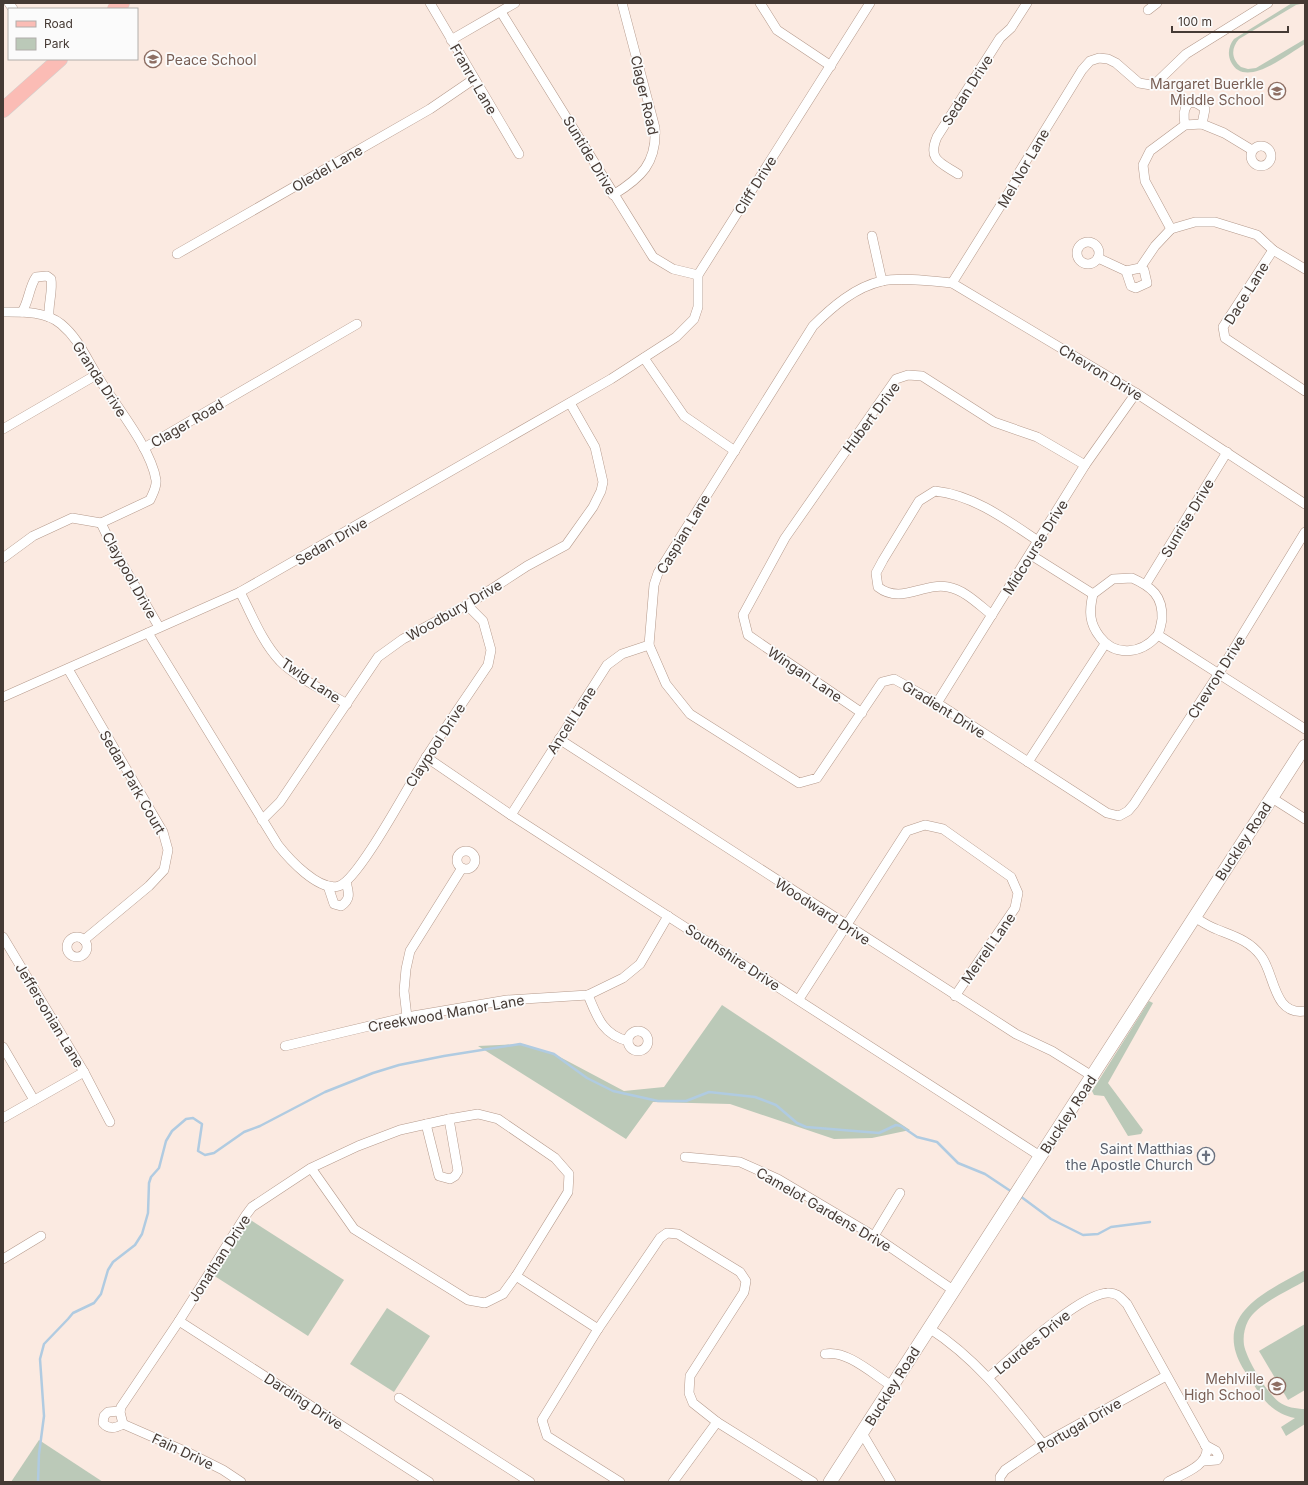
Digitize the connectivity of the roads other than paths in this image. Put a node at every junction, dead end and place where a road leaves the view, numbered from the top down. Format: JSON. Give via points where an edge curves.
{"nodes":[{"id":1,"x":430,"y":3,"type":"edge"},
{"id":2,"x":515,"y":3,"type":"edge"},
{"id":3,"x":622,"y":3,"type":"edge"},
{"id":4,"x":760,"y":3,"type":"edge"},
{"id":5,"x":870,"y":3,"type":"edge"},
{"id":6,"x":1028,"y":3,"type":"edge"},
{"id":7,"x":1157,"y":3,"type":"edge"},
{"id":8,"x":1268,"y":3,"type":"edge"},
{"id":9,"x":1148,"y":10,"type":"dead end"},
{"id":10,"x":501,"y":12,"type":"junction"},
{"id":11,"x":452,"y":40,"type":"junction"},
{"id":12,"x":58,"y":60,"type":"edge"},
{"id":13,"x":831,"y":66,"type":"junction"},
{"id":14,"x":474,"y":79,"type":"junction"},
{"id":15,"x":3,"y":110,"type":"edge"},
{"id":16,"x":1202,"y":124,"type":"junction"},
{"id":17,"x":1185,"y":125,"type":"junction"},
{"id":18,"x":1252,"y":150,"type":"dead end"},
{"id":19,"x":518,"y":154,"type":"dead end"},
{"id":20,"x":958,"y":174,"type":"dead end"},
{"id":21,"x":614,"y":195,"type":"junction"},
{"id":22,"x":1171,"y":229,"type":"junction"},
{"id":23,"x":872,"y":236,"type":"dead end"},
{"id":24,"x":1273,"y":250,"type":"junction"},
{"id":25,"x":177,"y":254,"type":"dead end"},
{"id":26,"x":1098,"y":258,"type":"dead end"},
{"id":27,"x":1140,"y":268,"type":"junction"},
{"id":28,"x":1305,"y":269,"type":"edge"},
{"id":29,"x":1126,"y":271,"type":"junction"},
{"id":30,"x":698,"y":274,"type":"junction"},
{"id":31,"x":882,"y":282,"type":"junction"},
{"id":32,"x":952,"y":283,"type":"junction"},
{"id":33,"x":3,"y":312,"type":"edge"},
{"id":34,"x":22,"y":312,"type":"junction"},
{"id":35,"x":49,"y":317,"type":"junction"},
{"id":36,"x":357,"y":324,"type":"dead end"},
{"id":37,"x":644,"y":358,"type":"junction"},
{"id":38,"x":96,"y":375,"type":"junction"},
{"id":39,"x":1305,"y":391,"type":"edge"},
{"id":40,"x":1136,"y":393,"type":"junction"},
{"id":41,"x":570,"y":403,"type":"junction"},
{"id":42,"x":3,"y":429,"type":"edge"},
{"id":43,"x":144,"y":448,"type":"junction"},
{"id":44,"x":735,"y":451,"type":"junction"},
{"id":45,"x":1227,"y":452,"type":"junction"},
{"id":46,"x":1085,"y":465,"type":"junction"},
{"id":47,"x":1305,"y":504,"type":"edge"},
{"id":48,"x":101,"y":523,"type":"junction"},
{"id":49,"x":1305,"y":532,"type":"edge"},
{"id":50,"x":1038,"y":541,"type":"junction"},
{"id":51,"x":1031,"y":555,"type":"junction"},
{"id":52,"x":3,"y":558,"type":"edge"},
{"id":53,"x":1146,"y":584,"type":"junction"},
{"id":54,"x":240,"y":592,"type":"junction"},
{"id":55,"x":1093,"y":594,"type":"junction"},
{"id":56,"x":467,"y":605,"type":"junction"},
{"id":57,"x":992,"y":614,"type":"junction"},
{"id":58,"x":159,"y":627,"type":"junction"},
{"id":59,"x":148,"y":633,"type":"junction"},
{"id":60,"x":748,"y":635,"type":"joint"},
{"id":61,"x":1158,"y":635,"type":"junction"},
{"id":62,"x":1105,"y":644,"type":"junction"},
{"id":63,"x":648,"y":645,"type":"junction"},
{"id":64,"x":68,"y":669,"type":"junction"},
{"id":65,"x":1219,"y":673,"type":"junction"},
{"id":66,"x":3,"y":696,"type":"edge"},
{"id":67,"x":937,"y":703,"type":"junction"},
{"id":68,"x":347,"y":704,"type":"junction"},
{"id":69,"x":862,"y":713,"type":"junction"},
{"id":70,"x":1305,"y":729,"type":"edge"},
{"id":71,"x":559,"y":739,"type":"junction"},
{"id":72,"x":1305,"y":746,"type":"edge"},
{"id":73,"x":426,"y":757,"type":"junction"},
{"id":74,"x":1028,"y":762,"type":"junction"},
{"id":75,"x":1272,"y":798,"type":"junction"},
{"id":76,"x":511,"y":815,"type":"junction"},
{"id":77,"x":1119,"y":816,"type":"joint"},
{"id":78,"x":262,"y":820,"type":"junction"},
{"id":79,"x":1305,"y":820,"type":"edge"},
{"id":80,"x":462,"y":868,"type":"dead end"},
{"id":81,"x":346,"y":882,"type":"junction"},
{"id":82,"x":328,"y":886,"type":"junction"},
{"id":83,"x":668,"y":916,"type":"junction"},
{"id":84,"x":1194,"y":917,"type":"junction"},
{"id":85,"x":846,"y":926,"type":"junction"},
{"id":86,"x":3,"y":937,"type":"edge"},
{"id":87,"x":84,"y":940,"type":"dead end"},
{"id":88,"x":588,"y":995,"type":"junction"},
{"id":89,"x":955,"y":996,"type":"junction"},
{"id":90,"x":798,"y":999,"type":"junction"},
{"id":91,"x":1305,"y":1011,"type":"edge"},
{"id":92,"x":407,"y":1017,"type":"junction"},
{"id":93,"x":628,"y":1041,"type":"dead end"},
{"id":94,"x":285,"y":1046,"type":"dead end"},
{"id":95,"x":3,"y":1047,"type":"edge"},
{"id":96,"x":84,"y":1072,"type":"junction"},
{"id":97,"x":1092,"y":1076,"type":"junction"},
{"id":98,"x":34,"y":1100,"type":"junction"},
{"id":99,"x":3,"y":1118,"type":"edge"},
{"id":100,"x":448,"y":1118,"type":"junction"},
{"id":101,"x":110,"y":1122,"type":"dead end"},
{"id":102,"x":426,"y":1124,"type":"junction"},
{"id":103,"x":1040,"y":1156,"type":"junction"},
{"id":104,"x":685,"y":1157,"type":"dead end"},
{"id":105,"x":311,"y":1168,"type":"junction"},
{"id":106,"x":900,"y":1193,"type":"dead end"},
{"id":107,"x":41,"y":1236,"type":"dead end"},
{"id":108,"x":874,"y":1236,"type":"junction"},
{"id":109,"x":3,"y":1259,"type":"edge"},
{"id":110,"x":516,"y":1276,"type":"junction"},
{"id":111,"x":953,"y":1290,"type":"junction"},
{"id":112,"x":178,"y":1321,"type":"junction"},
{"id":113,"x":929,"y":1328,"type":"junction"},
{"id":114,"x":598,"y":1329,"type":"junction"},
{"id":115,"x":825,"y":1354,"type":"dead end"},
{"id":116,"x":1166,"y":1376,"type":"junction"},
{"id":117,"x":989,"y":1377,"type":"junction"},
{"id":118,"x":892,"y":1386,"type":"junction"},
{"id":119,"x":399,"y":1398,"type":"dead end"},
{"id":120,"x":120,"y":1411,"type":"junction"},
{"id":121,"x":718,"y":1422,"type":"junction"},
{"id":122,"x":123,"y":1424,"type":"junction"},
{"id":123,"x":862,"y":1433,"type":"junction"},
{"id":124,"x":1043,"y":1444,"type":"junction"},
{"id":125,"x":241,"y":1482,"type":"edge"},
{"id":126,"x":429,"y":1482,"type":"edge"},
{"id":127,"x":530,"y":1482,"type":"edge"},
{"id":128,"x":620,"y":1482,"type":"edge"},
{"id":129,"x":673,"y":1482,"type":"edge"},
{"id":130,"x":813,"y":1482,"type":"edge"},
{"id":131,"x":830,"y":1482,"type":"edge"},
{"id":132,"x":891,"y":1482,"type":"edge"},
{"id":133,"x":1000,"y":1482,"type":"edge"},
{"id":134,"x":1168,"y":1482,"type":"edge"}],
"edges":[{"from":1,"to":11,"type":"street","name":"Franru Lane"},
{"from":2,"to":10,"type":"street"},
{"from":3,"to":21,"type":"street","name":"Clager Road","via":[[655,128],[656,143],[646,169],[633,183]]},
{"from":4,"to":13,"type":"street","via":[[777,30]]},
{"from":5,"to":13,"type":"street","name":"Cliff Drive"},
{"from":6,"to":20,"type":"street","name":"Sedan Drive","via":[[1000,38],[933,146],[937,160]]},
{"from":7,"to":9,"type":"street"},
{"from":8,"to":32,"type":"street","name":"Mel Nor Lane","via":[[1186,54],[1158,82],[1151,85],[1139,83],[1108,59],[1098,58],[1090,61],[1082,70]]},
{"from":10,"to":11,"type":"street"},
{"from":10,"to":21,"type":"street","name":"Suntide Drive"},
{"from":11,"to":14,"type":"street","name":"Franru Lane"},
{"from":12,"to":15,"type":"main road"},
{"from":13,"to":30,"type":"street","name":"Cliff Drive"},
{"from":14,"to":19,"type":"street","name":"Franru Lane"},
{"from":14,"to":25,"type":"street","name":"Oledel Lane","via":[[430,109]]},
{"from":16,"to":17,"type":"street"},
{"from":16,"to":17,"type":"street","via":[[1205,109],[1199,103],[1192,102],[1183,110]]},
{"from":16,"to":18,"type":"street"},
{"from":17,"to":22,"type":"street","via":[[1150,151],[1143,166],[1145,181]]},
{"from":21,"to":30,"type":"street","name":"Suntide Drive","via":[[653,257],[673,269]]},
{"from":22,"to":24,"type":"street","via":[[1195,222],[1215,222],[1257,235]]},
{"from":22,"to":27,"type":"street"},
{"from":23,"to":31,"type":"street"},
{"from":24,"to":28,"type":"street"},
{"from":24,"to":39,"type":"street","name":"Dace Lane","via":[[1223,327],[1226,338]]},
{"from":26,"to":29,"type":"street"},
{"from":27,"to":29,"type":"street"},
{"from":27,"to":29,"type":"street","via":[[1144,270],[1147,283],[1136,288],[1131,286]]},
{"from":30,"to":37,"type":"street","via":[[698,307],[694,319],[676,337]]},
{"from":31,"to":32,"type":"street","name":"Chevron Drive","via":[[919,280]]},
{"from":31,"to":44,"type":"street","name":"Caspian Lane","via":[[848,296],[813,326]]},
{"from":32,"to":40,"type":"street","name":"Chevron Drive"},
{"from":33,"to":34,"type":"street","name":"Granda Drive"},
{"from":34,"to":35,"type":"street","name":"Granda Drive"},
{"from":34,"to":35,"type":"street","via":[[28,302],[33,281],[36,277],[47,276],[52,284],[48,305]]},
{"from":35,"to":38,"type":"street","name":"Granda Drive","via":[[61,324],[83,348]]},
{"from":36,"to":43,"type":"street","name":"Clager Road"},
{"from":37,"to":41,"type":"street","name":"Sedan Drive"},
{"from":37,"to":44,"type":"street","via":[[684,416]]},
{"from":38,"to":42,"type":"street"},
{"from":38,"to":43,"type":"street","name":"Granda Drive"},
{"from":40,"to":45,"type":"street","name":"Chevron Drive"},
{"from":40,"to":46,"type":"street","name":"Midcourse Drive"},
{"from":41,"to":54,"type":"street","name":"Sedan Drive"},
{"from":41,"to":56,"type":"street","name":"Woodbury Drive","via":[[595,447],[603,482],[597,499],[566,545],[527,566]]},
{"from":43,"to":48,"type":"street","name":"Clager Road","via":[[156,481],[150,500]]},
{"from":44,"to":63,"type":"street","name":"Caspian Lane","via":[[658,573],[654,585]]},
{"from":45,"to":47,"type":"street","name":"Chevron Drive"},
{"from":45,"to":53,"type":"street","name":"Sunrise Drive"},
{"from":46,"to":50,"type":"street","name":"Midcourse Drive"},
{"from":46,"to":60,"type":"street","name":"Hubert Drive","via":[[1037,437],[994,422],[922,376],[908,375],[896,379],[785,538],[744,615]]},
{"from":48,"to":52,"type":"street","via":[[72,518],[33,536]]},
{"from":48,"to":58,"type":"street","name":"Claypool Drive"},
{"from":49,"to":65,"type":"street","name":"Chevron Drive"},
{"from":50,"to":51,"type":"street","name":"Midcourse Drive"},
{"from":50,"to":57,"type":"street","via":[[1002,516],[951,493],[935,491],[919,502],[876,573],[878,587],[886,594],[905,594],[939,586],[949,587],[959,590]]},
{"from":51,"to":55,"type":"street"},
{"from":51,"to":57,"type":"street","name":"Midcourse Drive"},
{"from":53,"to":55,"type":"street","via":[[1132,578],[1113,579]]},
{"from":53,"to":61,"type":"street","via":[[1157,595],[1162,610]]},
{"from":54,"to":58,"type":"street","name":"Sedan Drive"},
{"from":54,"to":68,"type":"street","name":"Twig Lane","via":[[268,645],[281,661]]},
{"from":55,"to":62,"type":"street","via":[[1090,619]]},
{"from":56,"to":68,"type":"street","name":"Woodbury Drive","via":[[404,639],[378,657]]},
{"from":56,"to":73,"type":"street","name":"Claypool Drive","via":[[483,621],[491,658]]},
{"from":57,"to":67,"type":"street","name":"Midcourse Drive"},
{"from":58,"to":59,"type":"street","name":"Sedan Drive"},
{"from":59,"to":64,"type":"street","name":"Sedan Drive"},
{"from":59,"to":78,"type":"street","name":"Claypool Drive"},
{"from":60,"to":69,"type":"street","name":"Wingan Lane"},
{"from":61,"to":62,"type":"street","via":[[1140,650],[1119,651]]},
{"from":61,"to":65,"type":"street"},
{"from":62,"to":74,"type":"street"},
{"from":63,"to":69,"type":"street","name":"Gradient Drive","via":[[666,684],[690,714],[799,783],[817,778]]},
{"from":63,"to":71,"type":"street","name":"Ancell Lane","via":[[622,654],[607,665]]},
{"from":64,"to":66,"type":"street","name":"Sedan Drive"},
{"from":64,"to":87,"type":"street","name":"Sedan Park Court","via":[[163,832],[168,850],[164,870],[149,886]]},
{"from":65,"to":70,"type":"street"},
{"from":65,"to":77,"type":"street","name":"Chevron Drive","via":[[1134,804]]},
{"from":67,"to":69,"type":"street","name":"Gradient Drive","via":[[894,679],[887,679],[882,682]]},
{"from":67,"to":74,"type":"street","name":"Gradient Drive"},
{"from":68,"to":78,"type":"street","name":"Woodbury Drive","via":[[280,802]]},
{"from":71,"to":76,"type":"street","name":"Ancell Lane"},
{"from":71,"to":85,"type":"street","name":"Woodward Drive"},
{"from":72,"to":75,"type":"street","name":"Buckley Road"},
{"from":73,"to":76,"type":"street","name":"Southshire Drive"},
{"from":73,"to":81,"type":"street","name":"Claypool Drive","via":[[361,863]]},
{"from":74,"to":77,"type":"street","name":"Gradient Drive","via":[[1107,813]]},
{"from":75,"to":79,"type":"street"},
{"from":75,"to":84,"type":"street","name":"Buckley Road"},
{"from":76,"to":83,"type":"street","name":"Southshire Drive"},
{"from":78,"to":82,"type":"street","name":"Claypool Drive","via":[[291,860],[312,878]]},
{"from":80,"to":92,"type":"street","via":[[410,950],[404,991]]},
{"from":81,"to":82,"type":"street","via":[[338,886]]},
{"from":81,"to":82,"type":"street","via":[[349,896],[341,906],[334,904]]},
{"from":83,"to":88,"type":"street","name":"Creekwood Manor Lane","via":[[640,964],[624,978]]},
{"from":83,"to":90,"type":"street","name":"Southshire Drive"},
{"from":84,"to":91,"type":"street","via":[[1254,948],[1267,965],[1282,1003],[1292,1010]]},
{"from":84,"to":97,"type":"street","name":"Buckley Road"},
{"from":85,"to":89,"type":"street","name":"Woodward Drive"},
{"from":85,"to":89,"type":"street","name":"Merrell Lane","via":[[907,831],[925,824],[943,829],[1011,877],[1018,893],[1015,908]]},
{"from":85,"to":90,"type":"street"},
{"from":86,"to":96,"type":"street","name":"Jeffersonian Lane"},
{"from":88,"to":92,"type":"street","name":"Creekwood Manor Lane","via":[[507,1000]]},
{"from":88,"to":93,"type":"street","via":[[597,1016],[610,1034]]},
{"from":89,"to":97,"type":"street","name":"Woodward Drive","via":[[1016,1034],[1052,1051]]},
{"from":90,"to":103,"type":"street","name":"Southshire Drive"},
{"from":92,"to":94,"type":"street","name":"Creekwood Manor Lane"},
{"from":95,"to":98,"type":"street"},
{"from":96,"to":98,"type":"street"},
{"from":96,"to":101,"type":"street","name":"Jeffersonian Lane"},
{"from":97,"to":103,"type":"street","name":"Buckley Road"},
{"from":98,"to":99,"type":"street"},
{"from":100,"to":102,"type":"street","name":"Jonathan Drive"},
{"from":100,"to":102,"type":"street","via":[[458,1171],[450,1179],[439,1176]]},
{"from":100,"to":110,"type":"street","name":"Jonathan Drive","via":[[478,1114],[498,1119],[555,1158],[569,1174],[568,1192]]},
{"from":102,"to":105,"type":"street","name":"Jonathan Drive","via":[[400,1130]]},
{"from":103,"to":111,"type":"street","name":"Buckley Road"},
{"from":104,"to":108,"type":"street","name":"Camelot Gardens Drive","via":[[740,1162],[778,1179]]},
{"from":105,"to":110,"type":"street","name":"Jonathan Drive","via":[[354,1229],[468,1300],[485,1303],[503,1294]]},
{"from":105,"to":112,"type":"street","name":"Jonathan Drive","via":[[252,1207]]},
{"from":106,"to":108,"type":"street"},
{"from":107,"to":109,"type":"street"},
{"from":108,"to":111,"type":"street","name":"Camelot Gardens Drive"},
{"from":110,"to":114,"type":"street"},
{"from":111,"to":113,"type":"street","name":"Buckley Road"},
{"from":112,"to":120,"type":"street","name":"Jonathan Drive"},
{"from":112,"to":126,"type":"street","name":"Darding Drive"},
{"from":113,"to":117,"type":"street","via":[[960,1349]]},
{"from":113,"to":118,"type":"street","name":"Buckley Road"},
{"from":114,"to":121,"type":"street","via":[[660,1238],[667,1234],[678,1234],[740,1272],[746,1281],[744,1292],[690,1376],[688,1384],[693,1403]]},
{"from":114,"to":128,"type":"street","via":[[542,1420],[547,1436]]},
{"from":115,"to":118,"type":"street","via":[[847,1356]]},
{"from":116,"to":117,"type":"street","name":"Lourdes Drive","via":[[1127,1304],[1119,1295],[1108,1292],[1096,1295],[1061,1316]]},
{"from":116,"to":124,"type":"street","name":"Portugal Drive"},
{"from":116,"to":134,"type":"street","via":[[1206,1453]]},
{"from":117,"to":124,"type":"street"},
{"from":118,"to":123,"type":"street","name":"Buckley Road"},
{"from":119,"to":127,"type":"street"},
{"from":120,"to":122,"type":"street"},
{"from":120,"to":122,"type":"street","via":[[108,1412],[103,1423],[112,1428]]},
{"from":121,"to":129,"type":"street"},
{"from":121,"to":130,"type":"street"},
{"from":122,"to":125,"type":"street","name":"Fain Drive","via":[[201,1459]]},
{"from":123,"to":131,"type":"street","name":"Buckley Road"},
{"from":123,"to":132,"type":"street"},
{"from":124,"to":133,"type":"street","name":"Portugal Drive","via":[[1005,1470]]}]}
